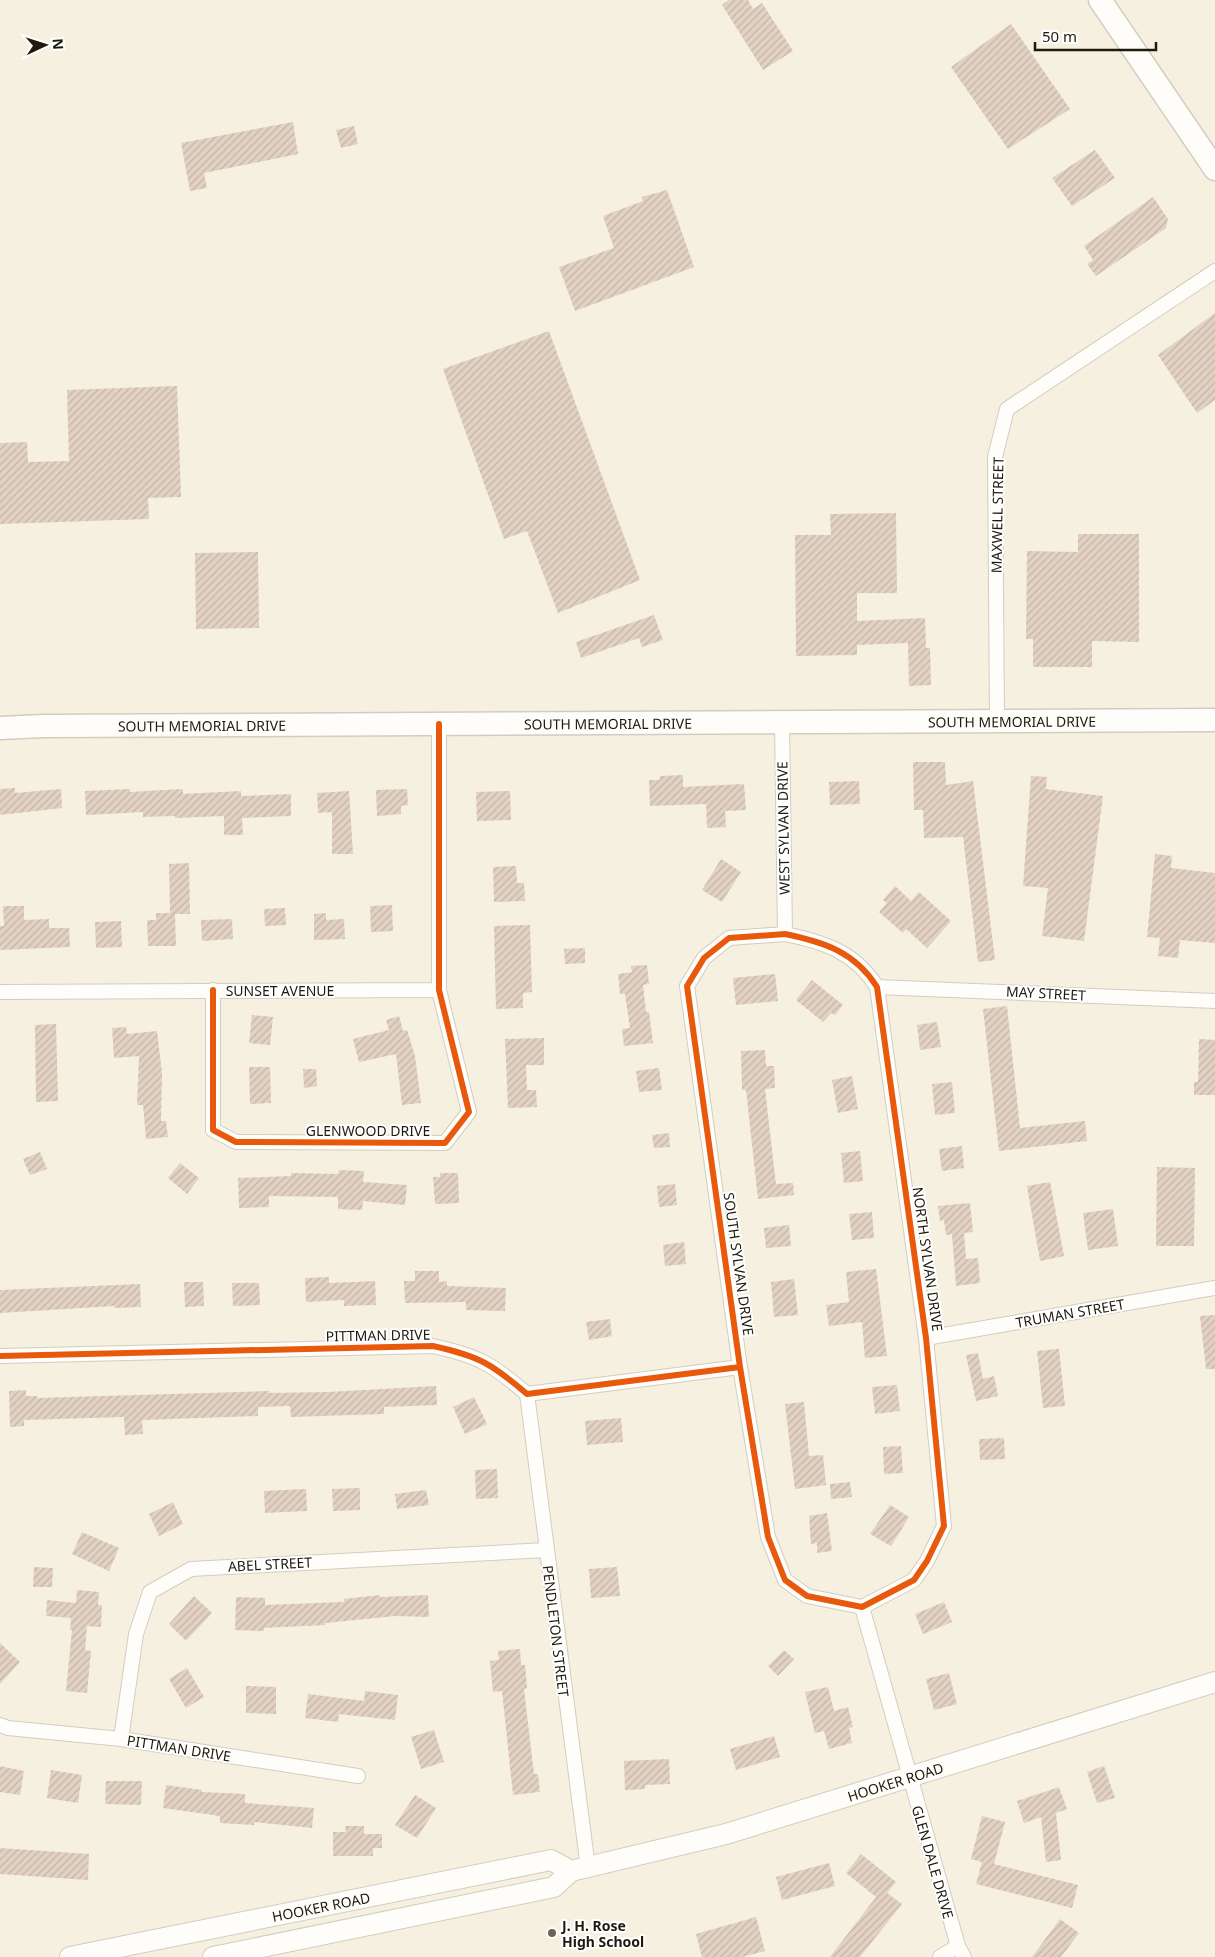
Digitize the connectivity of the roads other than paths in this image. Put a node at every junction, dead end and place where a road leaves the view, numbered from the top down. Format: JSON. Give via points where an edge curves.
{"nodes":[{"id":1,"x":1100,"y":0,"type":"edge"},
{"id":2,"x":1215,"y":169,"type":"edge"},
{"id":3,"x":1215,"y":271,"type":"edge"},
{"id":4,"x":1215,"y":720,"type":"edge"},
{"id":5,"x":997,"y":721,"type":"junction"},
{"id":6,"x":782,"y":722,"type":"junction"},
{"id":7,"x":439,"y":724,"type":"junction"},
{"id":8,"x":0,"y":728,"type":"edge"},
{"id":9,"x":785,"y":934,"type":"junction"},
{"id":10,"x":878,"y":987,"type":"junction"},
{"id":11,"x":213,"y":990,"type":"junction"},
{"id":12,"x":440,"y":990,"type":"junction"},
{"id":13,"x":0,"y":992,"type":"edge"},
{"id":14,"x":1215,"y":1001,"type":"edge"},
{"id":15,"x":1215,"y":1288,"type":"edge"},
{"id":16,"x":926,"y":1338,"type":"junction"},
{"id":17,"x":0,"y":1356,"type":"edge"},
{"id":18,"x":740,"y":1367,"type":"junction"},
{"id":19,"x":527,"y":1394,"type":"junction"},
{"id":20,"x":546,"y":1550,"type":"junction"},
{"id":21,"x":862,"y":1607,"type":"junction"},
{"id":22,"x":1215,"y":1682,"type":"edge"},
{"id":23,"x":0,"y":1725,"type":"edge"},
{"id":24,"x":120,"y":1739,"type":"junction"},
{"id":25,"x":358,"y":1776,"type":"dead end"},
{"id":26,"x":909,"y":1778,"type":"junction"},
{"id":27,"x":580,"y":1870,"type":"junction"},
{"id":28,"x":961,"y":1952,"type":"edge"},
{"id":29,"x":70,"y":1957,"type":"edge"},
{"id":30,"x":213,"y":1957,"type":"edge"},
{"id":31,"x":940,"y":1957,"type":"edge"}],
"edges":[{"from":1,"to":2,"type":"main road"},
{"from":3,"to":5,"type":"street","name":"MAXWELL STREET","via":[[1007,409],[995,457]]},
{"from":4,"to":5,"type":"main road","name":"SOUTH MEMORIAL DRIVE"},
{"from":5,"to":6,"type":"main road","name":"SOUTH MEMORIAL DRIVE"},
{"from":6,"to":7,"type":"main road","name":"SOUTH MEMORIAL DRIVE"},
{"from":6,"to":9,"type":"street","name":"WEST SYLVAN DRIVE"},
{"from":7,"to":8,"type":"main road","name":"SOUTH MEMORIAL DRIVE"},
{"from":7,"to":12,"type":"street","name":"GLENWOOD DRIVE"},
{"from":9,"to":10,"type":"street","via":[[821,941],[866,970]]},
{"from":9,"to":18,"type":"street","name":"SOUTH SYLVAN DRIVE","via":[[729,938],[704,958],[687,986]]},
{"from":10,"to":14,"type":"street","name":"MAY STREET"},
{"from":10,"to":16,"type":"street","name":"NORTH SYLVAN DRIVE"},
{"from":11,"to":12,"type":"street","name":"SUNSET AVENUE"},
{"from":11,"to":12,"type":"street","name":"GLENWOOD DRIVE","via":[[213,1130],[236,1142],[445,1143],[470,1112]]},
{"from":11,"to":13,"type":"street","name":"SUNSET AVENUE"},
{"from":15,"to":16,"type":"street","name":"TRUMAN STREET"},
{"from":16,"to":21,"type":"street","name":"NORTH SYLVAN DRIVE","via":[[944,1526],[914,1580]]},
{"from":17,"to":19,"type":"street","name":"PITTMAN DRIVE","via":[[434,1346],[466,1353],[496,1368]]},
{"from":18,"to":19,"type":"street"},
{"from":18,"to":21,"type":"street","name":"SOUTH SYLVAN DRIVE","via":[[768,1537],[785,1580],[807,1596]]},
{"from":19,"to":20,"type":"street","name":"PENDLETON STREET"},
{"from":20,"to":24,"type":"street","name":"ABEL STREET","via":[[191,1569],[150,1592],[136,1634]]},
{"from":20,"to":27,"type":"street","name":"PENDLETON STREET"},
{"from":21,"to":26,"type":"street"},
{"from":22,"to":26,"type":"main road","name":"HOOKER ROAD"},
{"from":23,"to":24,"type":"street","name":"PITTMAN DRIVE"},
{"from":24,"to":25,"type":"street","name":"PITTMAN DRIVE"},
{"from":26,"to":27,"type":"main road","name":"HOOKER ROAD","via":[[726,1834]]},
{"from":26,"to":28,"type":"street","name":"GLEN DALE DRIVE"},
{"from":27,"to":29,"type":"main road","name":"HOOKER ROAD","via":[[551,1860]]},
{"from":27,"to":30,"type":"main road","name":"HOOKER ROAD","via":[[554,1887]]},
{"from":28,"to":31,"type":"street","name":"GLEN DALE DRIVE"}]}
